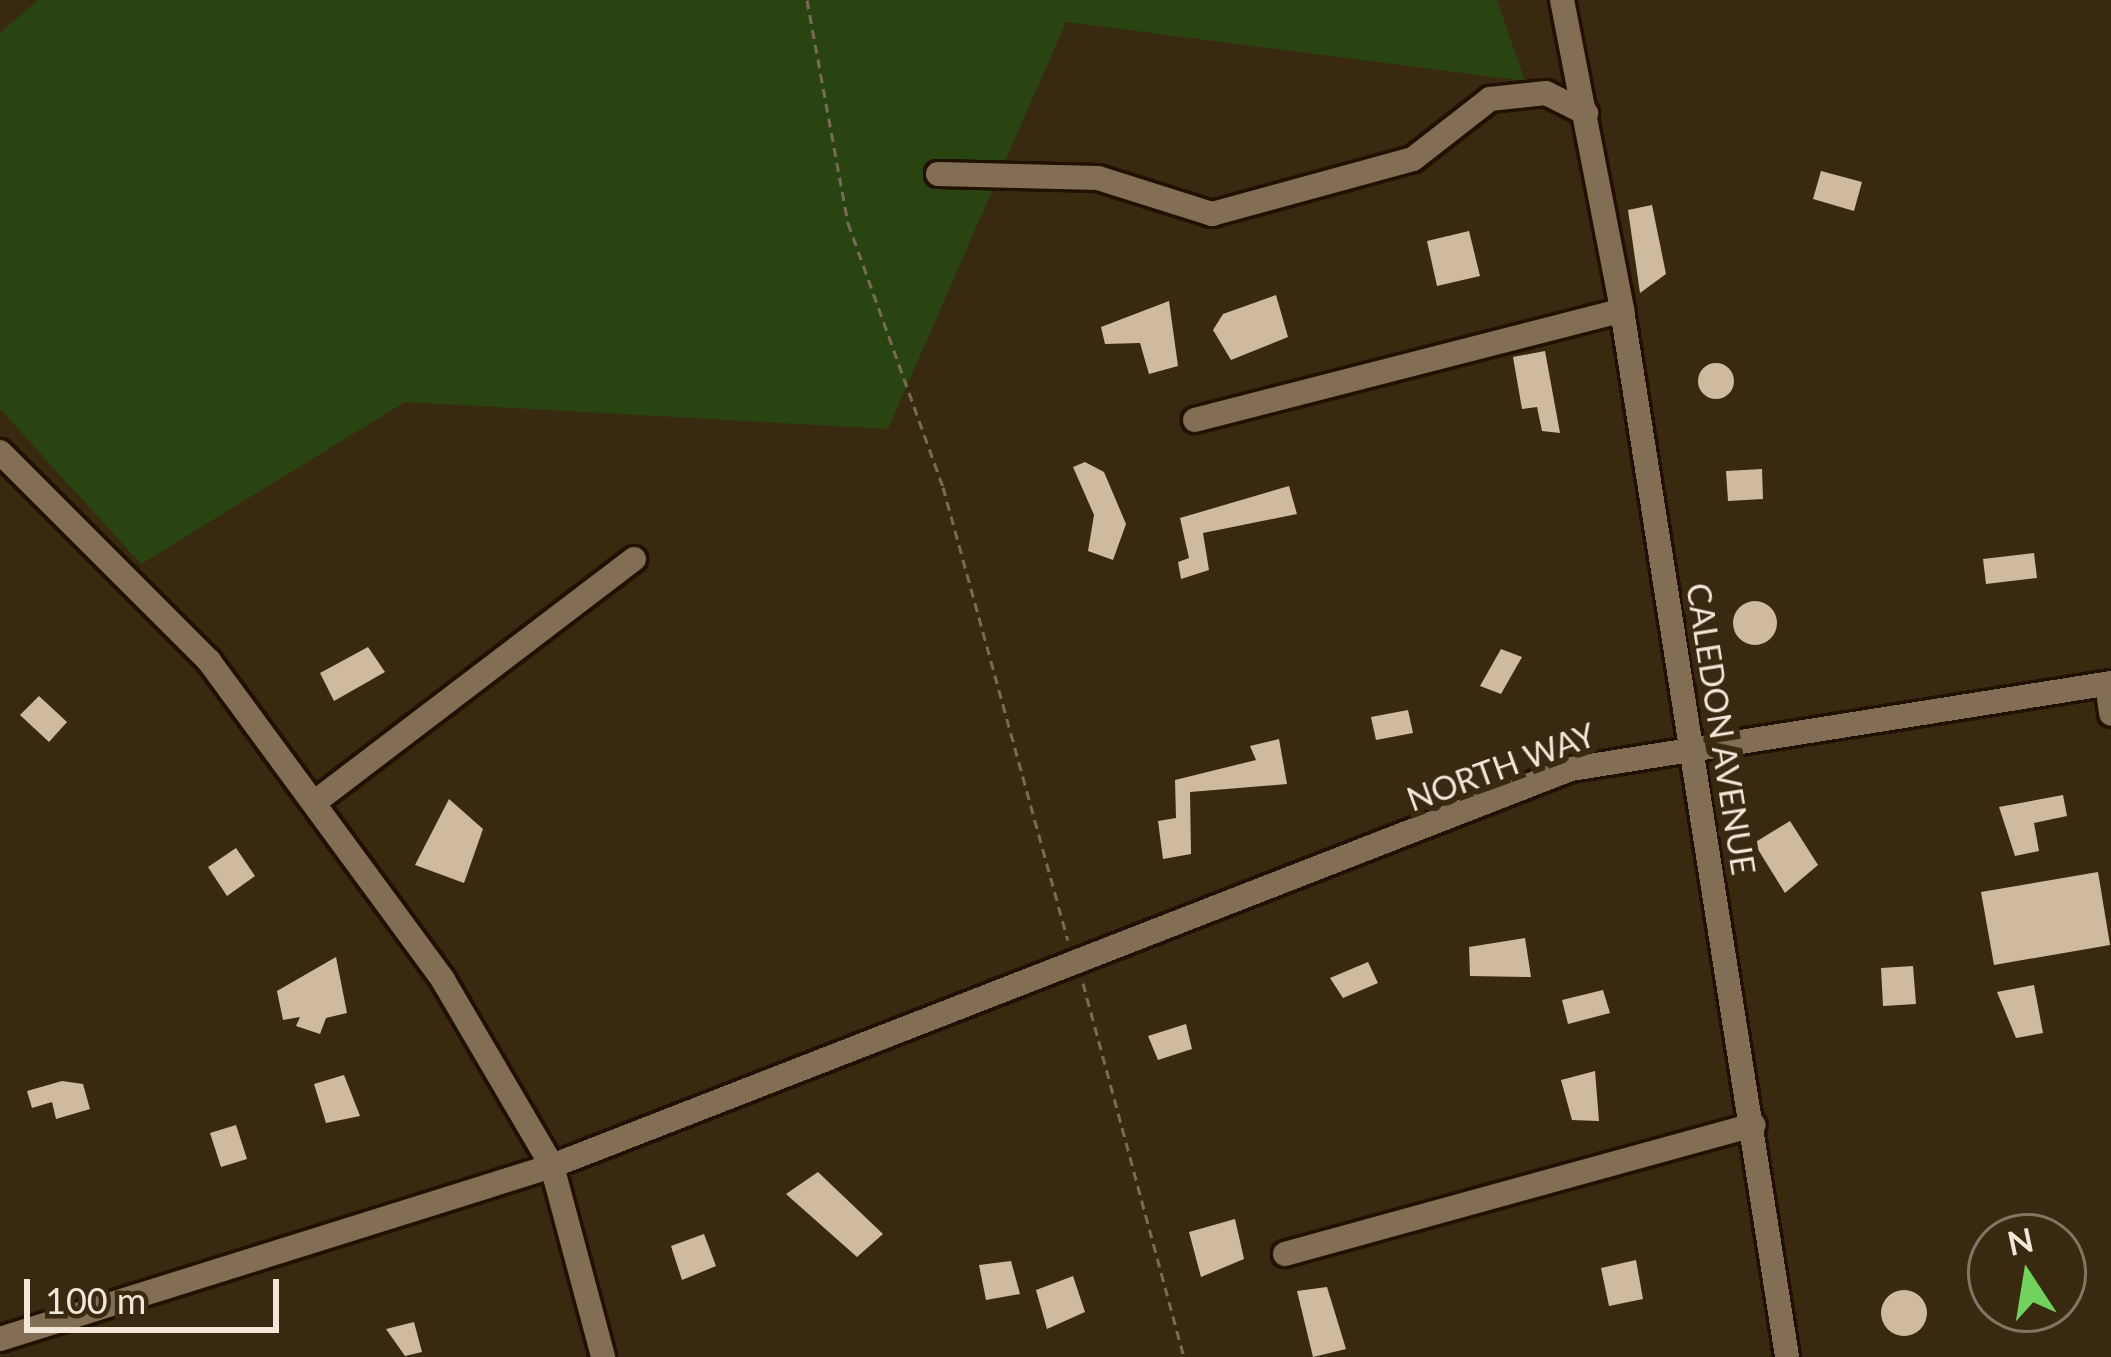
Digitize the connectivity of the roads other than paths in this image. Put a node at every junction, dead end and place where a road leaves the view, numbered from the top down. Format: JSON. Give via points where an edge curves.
{"nodes":[{"id":1,"x":1562,"y":0,"type":"edge"},
{"id":2,"x":1586,"y":113,"type":"junction"},
{"id":3,"x":938,"y":174,"type":"dead end"},
{"id":4,"x":1622,"y":310,"type":"junction"},
{"id":5,"x":1196,"y":420,"type":"dead end"},
{"id":6,"x":0,"y":452,"type":"edge"},
{"id":7,"x":634,"y":559,"type":"dead end"},
{"id":8,"x":2109,"y":684,"type":"edge"},
{"id":9,"x":2111,"y":714,"type":"edge"},
{"id":10,"x":1688,"y":744,"type":"junction"},
{"id":11,"x":319,"y":800,"type":"junction"},
{"id":12,"x":1754,"y":1125,"type":"junction"},
{"id":13,"x":551,"y":1166,"type":"junction"},
{"id":14,"x":1285,"y":1254,"type":"dead end"},
{"id":15,"x":0,"y":1339,"type":"edge"},
{"id":16,"x":603,"y":1357,"type":"edge"},
{"id":17,"x":1787,"y":1357,"type":"edge"}],
"edges":[{"from":1,"to":2,"type":"street","name":"CALEDON AVENUE"},
{"from":2,"to":3,"type":"street","via":[[1546,93],[1490,99],[1413,159],[1332,190],[1212,214],[1098,178]]},
{"from":2,"to":4,"type":"street","name":"CALEDON AVENUE"},
{"from":4,"to":5,"type":"street"},
{"from":4,"to":10,"type":"street","name":"CALEDON AVENUE"},
{"from":6,"to":11,"type":"street","via":[[196,646]]},
{"from":7,"to":11,"type":"street"},
{"from":8,"to":9,"type":"street"},
{"from":8,"to":10,"type":"street","name":"NORTH WAY"},
{"from":10,"to":12,"type":"street","name":"CALEDON AVENUE"},
{"from":10,"to":13,"type":"street","name":"NORTH WAY","via":[[1571,770],[1078,970]]},
{"from":11,"to":13,"type":"street","via":[[443,980]]},
{"from":12,"to":14,"type":"street"},
{"from":12,"to":17,"type":"street","name":"CALEDON AVENUE"},
{"from":13,"to":15,"type":"street","name":"NORTH WAY"},
{"from":13,"to":16,"type":"street"}]}
